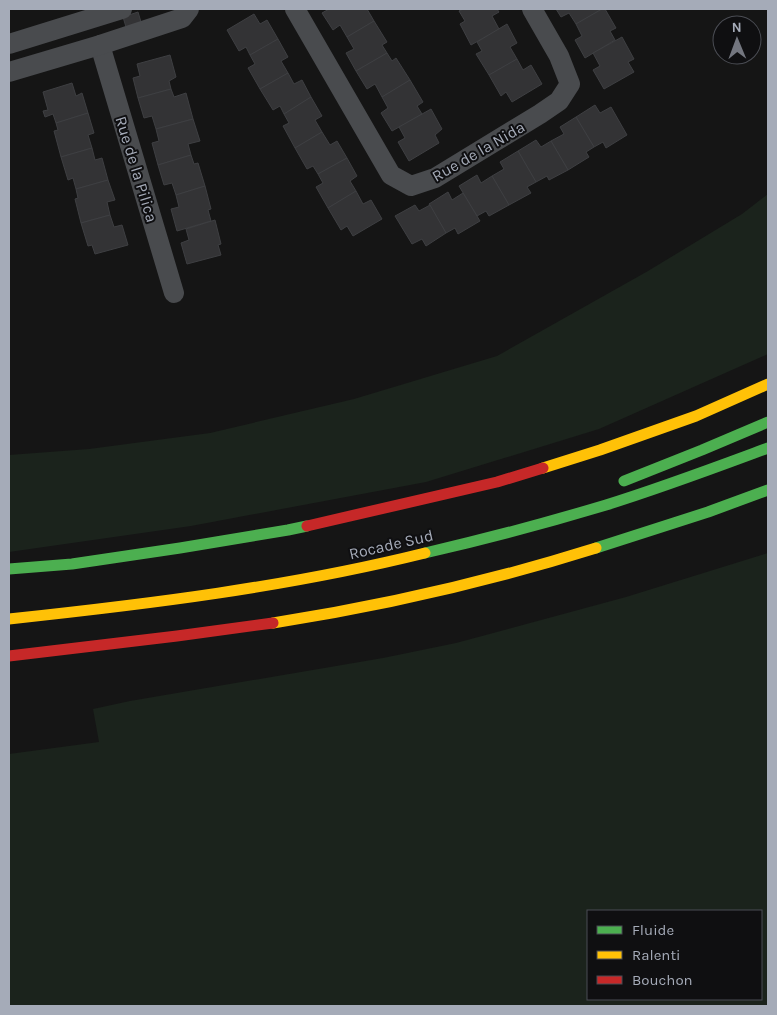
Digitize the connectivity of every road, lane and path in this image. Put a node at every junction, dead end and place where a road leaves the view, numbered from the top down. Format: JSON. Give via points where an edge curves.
{"nodes":[{"id":1,"x":122,"y":9,"type":"edge"},
{"id":2,"x":189,"y":9,"type":"edge"},
{"id":3,"x":295,"y":9,"type":"edge"},
{"id":4,"x":532,"y":9,"type":"edge"},
{"id":5,"x":9,"y":44,"type":"edge"},
{"id":6,"x":100,"y":45,"type":"junction"},
{"id":7,"x":9,"y":72,"type":"edge"},
{"id":8,"x":174,"y":293,"type":"dead end"},
{"id":9,"x":768,"y":384,"type":"edge"},
{"id":10,"x":768,"y":422,"type":"edge"},
{"id":11,"x":768,"y":448,"type":"edge"},
{"id":12,"x":616,"y":484,"type":"dead end"},
{"id":13,"x":768,"y":490,"type":"edge"},
{"id":14,"x":603,"y":495,"type":"dead end"},
{"id":15,"x":584,"y":512,"type":"junction"},
{"id":16,"x":9,"y":569,"type":"edge"},
{"id":17,"x":9,"y":619,"type":"edge"},
{"id":18,"x":9,"y":656,"type":"edge"}],
"edges":[{"from":1,"to":5,"type":"street"},
{"from":2,"to":6,"type":"street","via":[[182,18]]},
{"from":3,"to":4,"type":"street","name":"Rue de la Nida","via":[[391,175],[411,186],[435,178],[559,101],[570,84],[559,56]]},
{"from":6,"to":7,"type":"street"},
{"from":6,"to":8,"type":"street","name":"Rue de la Pilica"},
{"from":9,"to":16,"type":"highway","via":[[696,416],[497,482],[288,530],[72,564]]},
{"from":10,"to":12,"type":"highway"},
{"from":11,"to":15,"type":"highway","name":"Rocade Sud"},
{"from":13,"to":18,"type":"highway","via":[[710,512],[574,554],[492,578],[410,596],[183,636]]},
{"from":14,"to":15,"type":"highway"},
{"from":15,"to":17,"type":"highway","name":"Rocade Sud","via":[[435,551],[299,580],[189,598]]}]}
